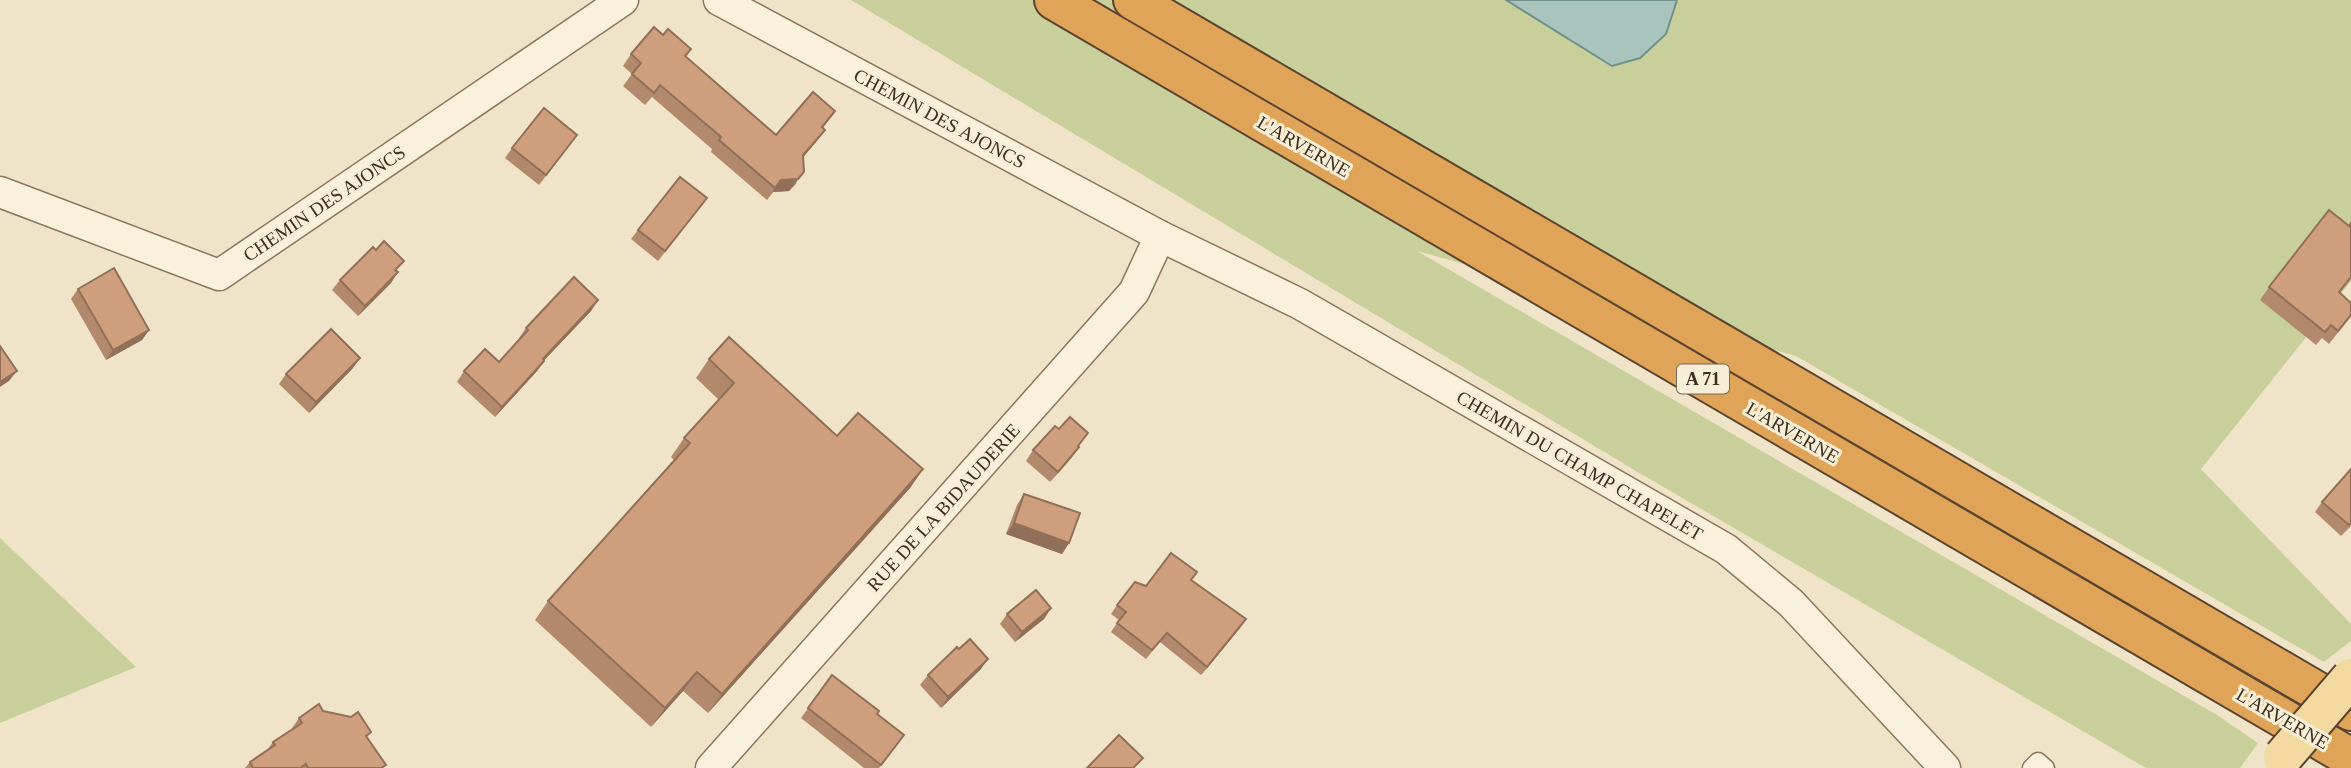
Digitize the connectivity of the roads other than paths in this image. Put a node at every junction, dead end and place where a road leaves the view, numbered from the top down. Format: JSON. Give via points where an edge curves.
{"nodes":[{"id":1,"x":622,"y":0,"type":"edge"},
{"id":2,"x":719,"y":0,"type":"edge"},
{"id":3,"x":1054,"y":0,"type":"edge"},
{"id":4,"x":1133,"y":0,"type":"edge"},
{"id":5,"x":0,"y":192,"type":"edge"},
{"id":6,"x":1160,"y":236,"type":"junction"},
{"id":7,"x":2351,"y":678,"type":"edge"},
{"id":8,"x":2351,"y":710,"type":"edge"},
{"id":9,"x":2283,"y":757,"type":"dead end"},
{"id":10,"x":2351,"y":758,"type":"edge"},
{"id":11,"x":710,"y":768,"type":"edge"},
{"id":12,"x":1945,"y":768,"type":"edge"},
{"id":13,"x":2031,"y":768,"type":"edge"},
{"id":14,"x":2046,"y":768,"type":"edge"}],
"edges":[{"from":1,"to":5,"type":"street","name":"CHEMIN DES AJONCS","via":[[219,275]]},
{"from":2,"to":6,"type":"street","name":"CHEMIN DES AJONCS"},
{"from":3,"to":10,"type":"highway","name":"L'ARVERNE","number":"A 71"},
{"from":4,"to":8,"type":"highway","name":"L'ARVERNE","number":"A 71"},
{"from":6,"to":11,"type":"street","name":"RUE DE LA BIDAUDERIE","via":[[1134,292]]},
{"from":6,"to":12,"type":"street","name":"CHEMIN DU CHAMP CHAPELET","via":[[1300,304],[1726,549],[1791,603]]},
{"from":7,"to":9,"type":"main road","bridge":true},
{"from":13,"to":14,"type":"lane","via":[[2038,761]]}]}
